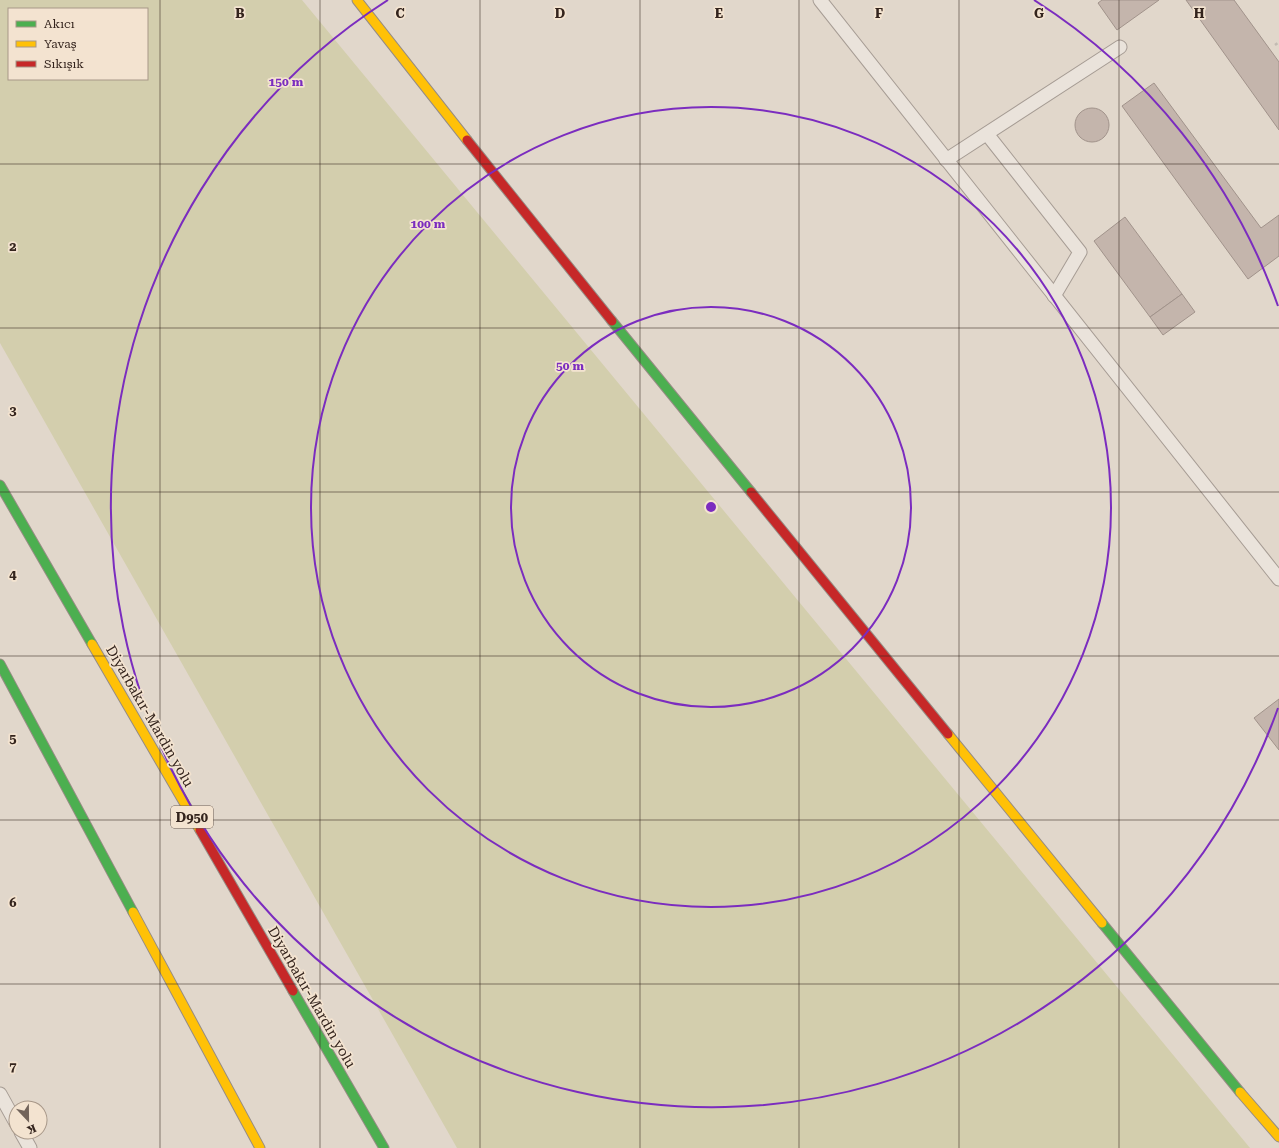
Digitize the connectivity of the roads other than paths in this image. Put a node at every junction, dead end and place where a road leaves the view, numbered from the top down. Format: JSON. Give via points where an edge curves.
{"nodes":[{"id":1,"x":357,"y":0,"type":"edge"},
{"id":2,"x":820,"y":0,"type":"edge"},
{"id":3,"x":1120,"y":47,"type":"dead end"},
{"id":4,"x":987,"y":134,"type":"junction"},
{"id":5,"x":946,"y":160,"type":"junction"},
{"id":6,"x":1054,"y":296,"type":"junction"},
{"id":7,"x":0,"y":485,"type":"edge"},
{"id":8,"x":1279,"y":579,"type":"edge"},
{"id":9,"x":0,"y":664,"type":"edge"},
{"id":10,"x":0,"y":1094,"type":"edge"},
{"id":11,"x":8,"y":1108,"type":"edge"},
{"id":12,"x":1279,"y":1137,"type":"edge"},
{"id":13,"x":260,"y":1148,"type":"edge"},
{"id":14,"x":384,"y":1148,"type":"edge"}],
"edges":[{"from":1,"to":12,"type":"main road","via":[[554,250]]},
{"from":2,"to":5,"type":"lane"},
{"from":3,"to":4,"type":"lane"},
{"from":4,"to":5,"type":"lane"},
{"from":4,"to":6,"type":"lane","via":[[1080,252]]},
{"from":5,"to":6,"type":"lane"},
{"from":6,"to":8,"type":"lane"},
{"from":7,"to":14,"type":"main road","name":"Diyarbakır-Mardin yolu","number":"D950"},
{"from":9,"to":13,"type":"main road"},
{"from":10,"to":11,"type":"lane"}]}
